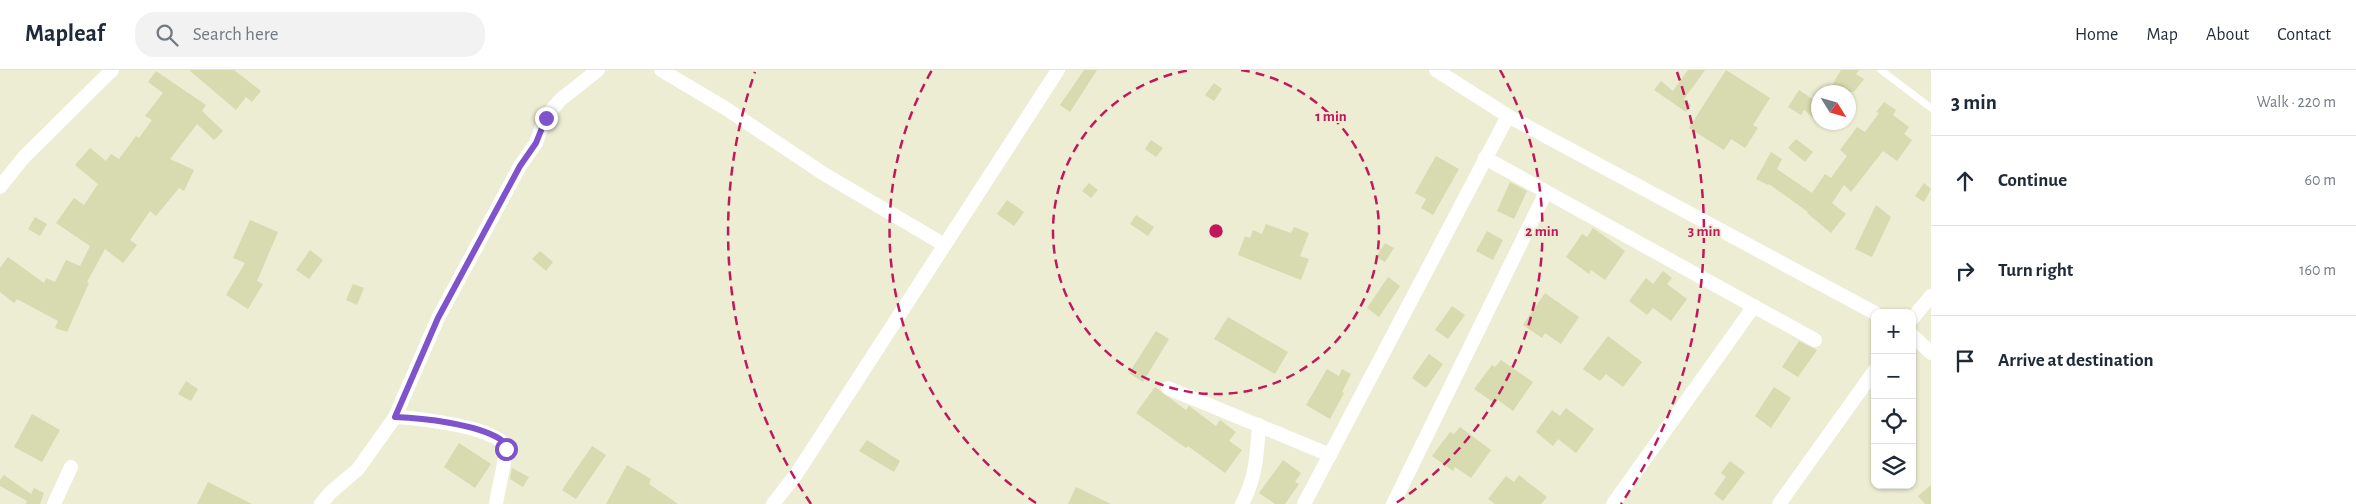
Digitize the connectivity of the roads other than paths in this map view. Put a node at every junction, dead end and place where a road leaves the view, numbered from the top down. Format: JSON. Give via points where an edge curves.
{"nodes":[{"id":1,"x":112,"y":70,"type":"edge"},
{"id":2,"x":598,"y":70,"type":"edge"},
{"id":3,"x":660,"y":70,"type":"edge"},
{"id":4,"x":1058,"y":70,"type":"edge"},
{"id":5,"x":1436,"y":70,"type":"edge"},
{"id":6,"x":1881,"y":70,"type":"edge"},
{"id":7,"x":1931,"y":108,"type":"edge"},
{"id":8,"x":1508,"y":116,"type":"junction"},
{"id":9,"x":1485,"y":158,"type":"junction"},
{"id":10,"x":0,"y":187,"type":"edge"},
{"id":11,"x":1546,"y":192,"type":"junction"},
{"id":12,"x":943,"y":244,"type":"junction"},
{"id":13,"x":1931,"y":296,"type":"edge"},
{"id":14,"x":1754,"y":306,"type":"junction"},
{"id":15,"x":1871,"y":311,"type":"edge"},
{"id":16,"x":1916,"y":314,"type":"edge"},
{"id":17,"x":1916,"y":339,"type":"edge"},
{"id":18,"x":1815,"y":340,"type":"dead end"},
{"id":19,"x":1931,"y":353,"type":"edge"},
{"id":20,"x":1871,"y":376,"type":"edge"},
{"id":21,"x":1168,"y":388,"type":"dead end"},
{"id":22,"x":395,"y":417,"type":"junction"},
{"id":23,"x":1259,"y":425,"type":"junction"},
{"id":24,"x":1330,"y":454,"type":"junction"},
{"id":25,"x":71,"y":467,"type":"dead end"},
{"id":26,"x":54,"y":504,"type":"edge"},
{"id":27,"x":321,"y":504,"type":"edge"},
{"id":28,"x":496,"y":504,"type":"edge"},
{"id":29,"x":773,"y":504,"type":"edge"},
{"id":30,"x":1242,"y":504,"type":"edge"},
{"id":31,"x":1304,"y":504,"type":"edge"},
{"id":32,"x":1393,"y":504,"type":"edge"},
{"id":33,"x":1613,"y":504,"type":"edge"},
{"id":34,"x":1779,"y":504,"type":"edge"}],
"edges":[{"from":1,"to":10,"type":"street","via":[[24,157]]},
{"from":2,"to":22,"type":"street","via":[[567,94],[546,118],[536,143],[520,166],[438,318]]},
{"from":3,"to":12,"type":"street","via":[[725,108],[824,174]]},
{"from":4,"to":12,"type":"street"},
{"from":5,"to":8,"type":"street"},
{"from":6,"to":7,"type":"lane"},
{"from":8,"to":9,"type":"street"},
{"from":8,"to":15,"type":"street"},
{"from":9,"to":11,"type":"street"},
{"from":9,"to":24,"type":"street"},
{"from":11,"to":14,"type":"street"},
{"from":11,"to":32,"type":"street"},
{"from":12,"to":29,"type":"street","via":[[797,473]]},
{"from":13,"to":16,"type":"street"},
{"from":14,"to":18,"type":"street"},
{"from":14,"to":33,"type":"street"},
{"from":17,"to":19,"type":"street"},
{"from":20,"to":34,"type":"street"},
{"from":21,"to":23,"type":"street"},
{"from":22,"to":27,"type":"street","via":[[358,468]]},
{"from":22,"to":28,"type":"street","via":[[444,422],[502,440],[506,449]]},
{"from":23,"to":24,"type":"street"},
{"from":23,"to":30,"type":"street","via":[[1257,465]]},
{"from":24,"to":31,"type":"street"},
{"from":25,"to":26,"type":"street"}]}
